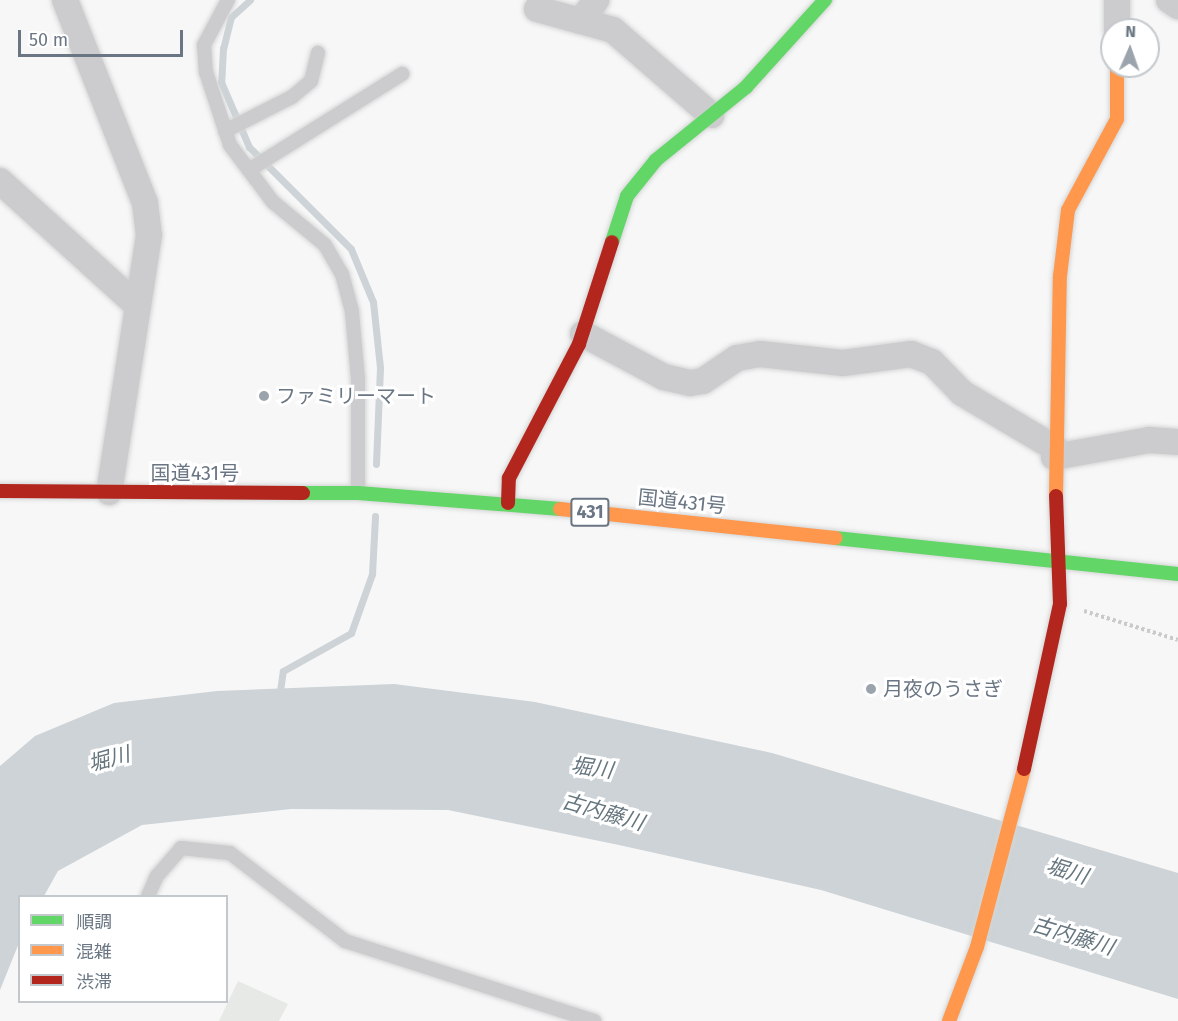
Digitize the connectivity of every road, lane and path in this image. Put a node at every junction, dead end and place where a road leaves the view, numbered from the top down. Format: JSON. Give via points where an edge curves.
{"nodes":[{"id":1,"x":65,"y":0,"type":"edge"},
{"id":2,"x":228,"y":0,"type":"edge"},
{"id":3,"x":596,"y":0,"type":"edge"},
{"id":4,"x":825,"y":0,"type":"edge"},
{"id":5,"x":1117,"y":0,"type":"edge"},
{"id":6,"x":1169,"y":0,"type":"edge"},
{"id":7,"x":1178,"y":6,"type":"edge"},
{"id":8,"x":537,"y":9,"type":"dead end"},
{"id":9,"x":1117,"y":18,"type":"edge"},
{"id":10,"x":581,"y":21,"type":"junction"},
{"id":11,"x":318,"y":53,"type":"dead end"},
{"id":12,"x":402,"y":74,"type":"dead end"},
{"id":13,"x":1117,"y":78,"type":"edge"},
{"id":14,"x":711,"y":115,"type":"junction"},
{"id":15,"x":225,"y":131,"type":"junction"},
{"id":16,"x":249,"y":170,"type":"junction"},
{"id":17,"x":0,"y":181,"type":"edge"},
{"id":18,"x":138,"y":306,"type":"junction"},
{"id":19,"x":583,"y":334,"type":"junction"},
{"id":20,"x":1178,"y":442,"type":"edge"},
{"id":21,"x":1055,"y":453,"type":"junction"},
{"id":22,"x":0,"y":491,"type":"edge"},
{"id":23,"x":109,"y":492,"type":"junction"},
{"id":24,"x":358,"y":494,"type":"junction"},
{"id":25,"x":508,"y":503,"type":"junction"},
{"id":26,"x":1060,"y":562,"type":"junction"},
{"id":27,"x":1178,"y":574,"type":"edge"},
{"id":28,"x":1060,"y":604,"type":"junction"},
{"id":29,"x":1178,"y":640,"type":"edge"},
{"id":30,"x":149,"y":895,"type":"edge"},
{"id":31,"x":594,"y":1021,"type":"edge"},
{"id":32,"x":949,"y":1021,"type":"edge"}],
"edges":[{"from":1,"to":18,"type":"street","via":[[145,203],[149,235]]},
{"from":2,"to":15,"type":"lane","via":[[204,45],[206,72]]},
{"from":3,"to":10,"type":"street"},
{"from":4,"to":14,"type":"main road","via":[[746,87]]},
{"from":5,"to":9,"type":"street"},
{"from":6,"to":7,"type":"street"},
{"from":8,"to":10,"type":"street"},
{"from":10,"to":14,"type":"street","via":[[614,30]]},
{"from":11,"to":15,"type":"lane","via":[[311,81],[292,97]]},
{"from":12,"to":16,"type":"lane"},
{"from":13,"to":21,"type":"main road","via":[[1117,119],[1068,210],[1060,276]]},
{"from":14,"to":19,"type":"main road","via":[[656,160],[627,196],[615,221]]},
{"from":15,"to":16,"type":"lane"},
{"from":16,"to":24,"type":"lane","via":[[273,202],[325,244],[342,274],[352,312],[358,379]]},
{"from":17,"to":18,"type":"street"},
{"from":18,"to":23,"type":"street"},
{"from":19,"to":21,"type":"street","via":[[664,377],[690,383],[703,381],[737,358],[760,354],[820,363],[911,354],[932,362],[962,393]]},
{"from":19,"to":25,"type":"main road","via":[[509,478]]},
{"from":20,"to":21,"type":"street","via":[[1149,440]]},
{"from":21,"to":26,"type":"main road"},
{"from":22,"to":23,"type":"main road","name":"国道431号","number":"431"},
{"from":23,"to":24,"type":"main road","name":"国道431号","number":"431"},
{"from":24,"to":25,"type":"main road","name":"国道431号","number":"431"},
{"from":25,"to":26,"type":"main road","name":"国道431号","number":"431"},
{"from":26,"to":27,"type":"main road","name":"国道431号","number":"431"},
{"from":26,"to":28,"type":"main road"},
{"from":28,"to":29,"type":"path"},
{"from":28,"to":32,"type":"main road","via":[[1014,816],[977,947]]},
{"from":30,"to":31,"type":"lane","via":[[156,876],[181,849],[230,853],[345,941]]}]}
